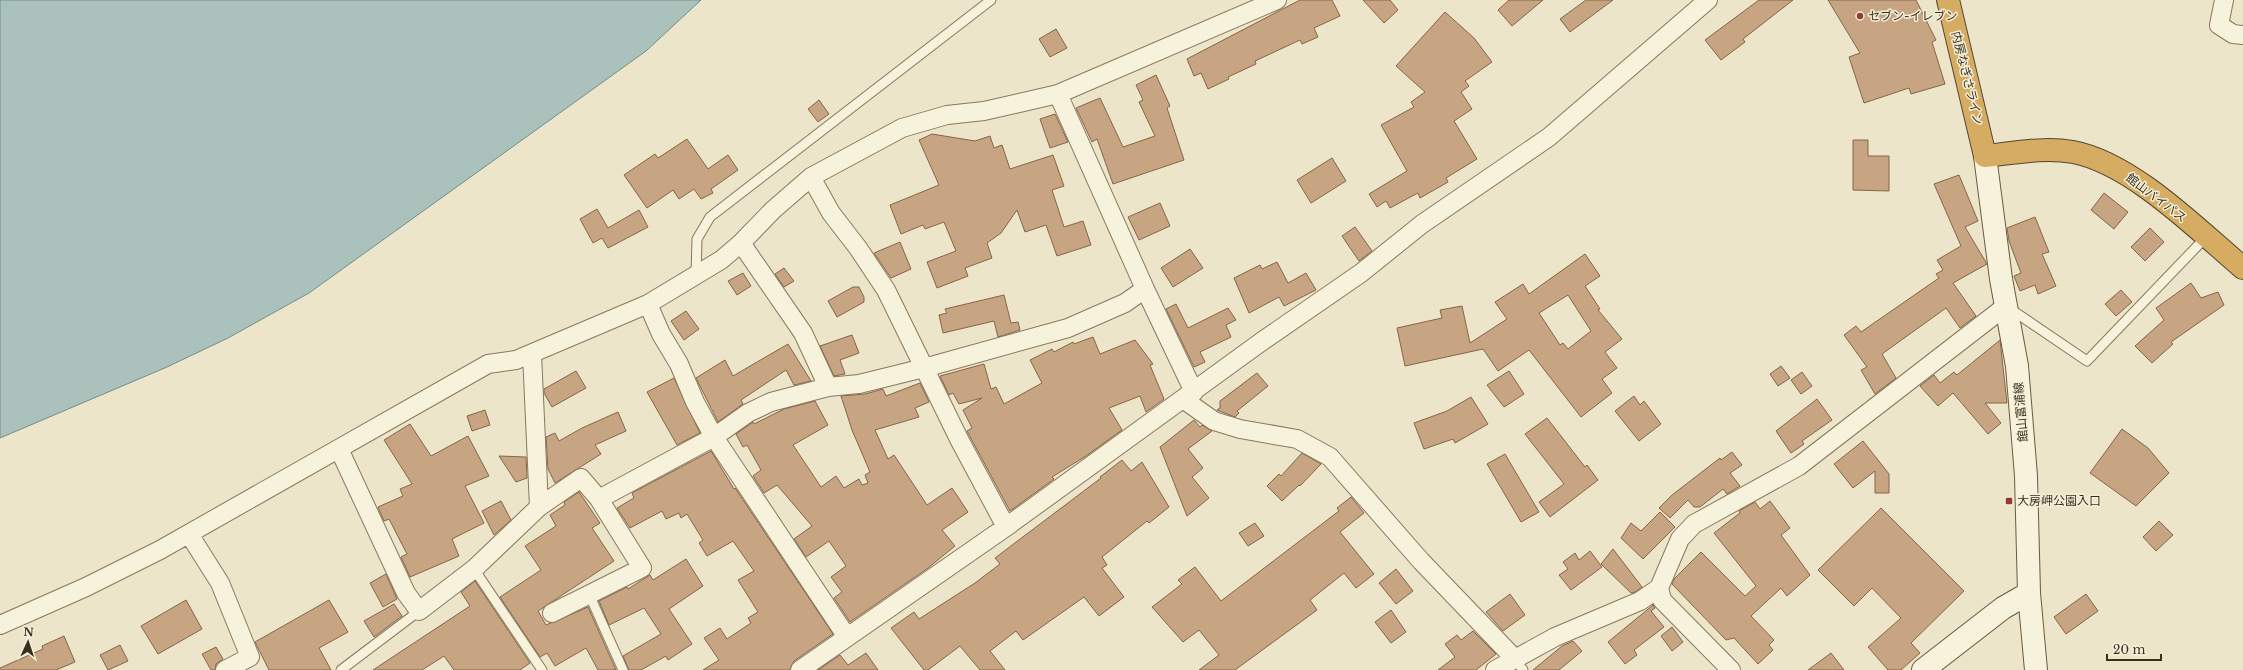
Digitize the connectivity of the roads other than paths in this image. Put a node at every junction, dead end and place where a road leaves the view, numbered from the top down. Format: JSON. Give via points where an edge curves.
{"nodes":[{"id":1,"x":991,"y":0,"type":"edge"},
{"id":2,"x":1277,"y":0,"type":"edge"},
{"id":3,"x":1708,"y":0,"type":"edge"},
{"id":4,"x":1948,"y":0,"type":"edge"},
{"id":5,"x":2224,"y":0,"type":"edge"},
{"id":6,"x":2243,"y":36,"type":"edge"},
{"id":7,"x":1058,"y":94,"type":"junction"},
{"id":8,"x":1985,"y":156,"type":"junction"},
{"id":9,"x":812,"y":177,"type":"junction"},
{"id":10,"x":2206,"y":237,"type":"junction"},
{"id":11,"x":741,"y":244,"type":"junction"},
{"id":12,"x":2243,"y":268,"type":"edge"},
{"id":13,"x":696,"y":276,"type":"junction"},
{"id":14,"x":1145,"y":289,"type":"junction"},
{"id":15,"x":648,"y":304,"type":"junction"},
{"id":16,"x":2006,"y":306,"type":"junction"},
{"id":17,"x":532,"y":354,"type":"junction"},
{"id":18,"x":924,"y":368,"type":"junction"},
{"id":19,"x":828,"y":387,"type":"junction"},
{"id":20,"x":1188,"y":396,"type":"junction"},
{"id":21,"x":714,"y":437,"type":"junction"},
{"id":22,"x":340,"y":449,"type":"junction"},
{"id":23,"x":599,"y":499,"type":"junction"},
{"id":24,"x":539,"y":507,"type":"junction"},
{"id":25,"x":1006,"y":527,"type":"junction"},
{"id":26,"x":189,"y":534,"type":"junction"},
{"id":27,"x":474,"y":569,"type":"junction"},
{"id":28,"x":1659,"y":588,"type":"junction"},
{"id":29,"x":2029,"y":593,"type":"junction"},
{"id":30,"x":589,"y":594,"type":"junction"},
{"id":31,"x":419,"y":611,"type":"junction"},
{"id":32,"x":552,"y":613,"type":"dead end"},
{"id":33,"x":0,"y":625,"type":"edge"},
{"id":34,"x":847,"y":637,"type":"junction"},
{"id":35,"x":1519,"y":664,"type":"edge"},
{"id":36,"x":225,"y":670,"type":"edge"},
{"id":37,"x":341,"y":670,"type":"edge"},
{"id":38,"x":542,"y":670,"type":"edge"},
{"id":39,"x":623,"y":670,"type":"edge"},
{"id":40,"x":800,"y":670,"type":"edge"},
{"id":41,"x":1496,"y":670,"type":"edge"},
{"id":42,"x":1731,"y":670,"type":"edge"},
{"id":43,"x":1922,"y":670,"type":"edge"},
{"id":44,"x":2036,"y":670,"type":"edge"}],
"edges":[{"from":1,"to":13,"type":"lane","via":[[710,217],[697,239]]},
{"from":2,"to":7,"type":"street"},
{"from":3,"to":20,"type":"street","via":[[1549,137],[1422,224],[1361,273]]},
{"from":4,"to":8,"type":"highway","name":"内房なぎさライン"},
{"from":5,"to":6,"type":"street","via":[[2219,26],[2232,34]]},
{"from":7,"to":9,"type":"street","via":[[984,111],[947,115],[902,128]]},
{"from":7,"to":14,"type":"street"},
{"from":8,"to":10,"type":"highway","name":"館山バイパス","via":[[2052,150],[2074,152],[2094,159],[2139,182]]},
{"from":8,"to":16,"type":"main road","name":"館山富浦線"},
{"from":9,"to":11,"type":"street","via":[[773,210]]},
{"from":9,"to":18,"type":"street","via":[[832,213],[886,290]]},
{"from":10,"to":12,"type":"highway","name":"館山バイパス"},
{"from":10,"to":16,"type":"lane","via":[[2086,361]]},
{"from":11,"to":13,"type":"street"},
{"from":11,"to":19,"type":"street","via":[[803,332]]},
{"from":13,"to":15,"type":"street"},
{"from":14,"to":18,"type":"street","via":[[1125,303],[1068,328]]},
{"from":14,"to":20,"type":"street"},
{"from":15,"to":17,"type":"street"},
{"from":15,"to":21,"type":"street"},
{"from":16,"to":28,"type":"street","via":[[1799,466],[1694,524],[1680,538]]},
{"from":16,"to":29,"type":"main road","name":"館山富浦線","via":[[2017,366],[2026,476]]},
{"from":17,"to":22,"type":"street","via":[[516,360],[488,364]]},
{"from":17,"to":24,"type":"street"},
{"from":18,"to":19,"type":"street","via":[[859,384]]},
{"from":18,"to":25,"type":"street"},
{"from":19,"to":21,"type":"street","via":[[771,402],[748,413]]},
{"from":20,"to":25,"type":"street"},
{"from":20,"to":35,"type":"street","via":[[1214,421],[1240,429],[1297,439],[1330,457],[1421,561]]},
{"from":21,"to":23,"type":"street"},
{"from":21,"to":34,"type":"street"},
{"from":22,"to":26,"type":"street"},
{"from":22,"to":31,"type":"street","via":[[406,593]]},
{"from":23,"to":24,"type":"street","via":[[581,478]]},
{"from":23,"to":30,"type":"street","via":[[642,568]]},
{"from":24,"to":27,"type":"street"},
{"from":25,"to":34,"type":"street"},
{"from":26,"to":33,"type":"street","via":[[86,588]]},
{"from":26,"to":36,"type":"street","via":[[220,583],[250,657]]},
{"from":27,"to":31,"type":"street"},
{"from":27,"to":38,"type":"lane"},
{"from":28,"to":35,"type":"street","via":[[1640,601],[1555,637]]},
{"from":28,"to":42,"type":"street","via":[[1662,600]]},
{"from":29,"to":43,"type":"main road","via":[[2003,608]]},
{"from":29,"to":44,"type":"main road","name":"館山富浦線"},
{"from":30,"to":32,"type":"street"},
{"from":30,"to":39,"type":"lane"},
{"from":31,"to":37,"type":"lane"},
{"from":34,"to":40,"type":"street"},
{"from":35,"to":41,"type":"street"}]}
